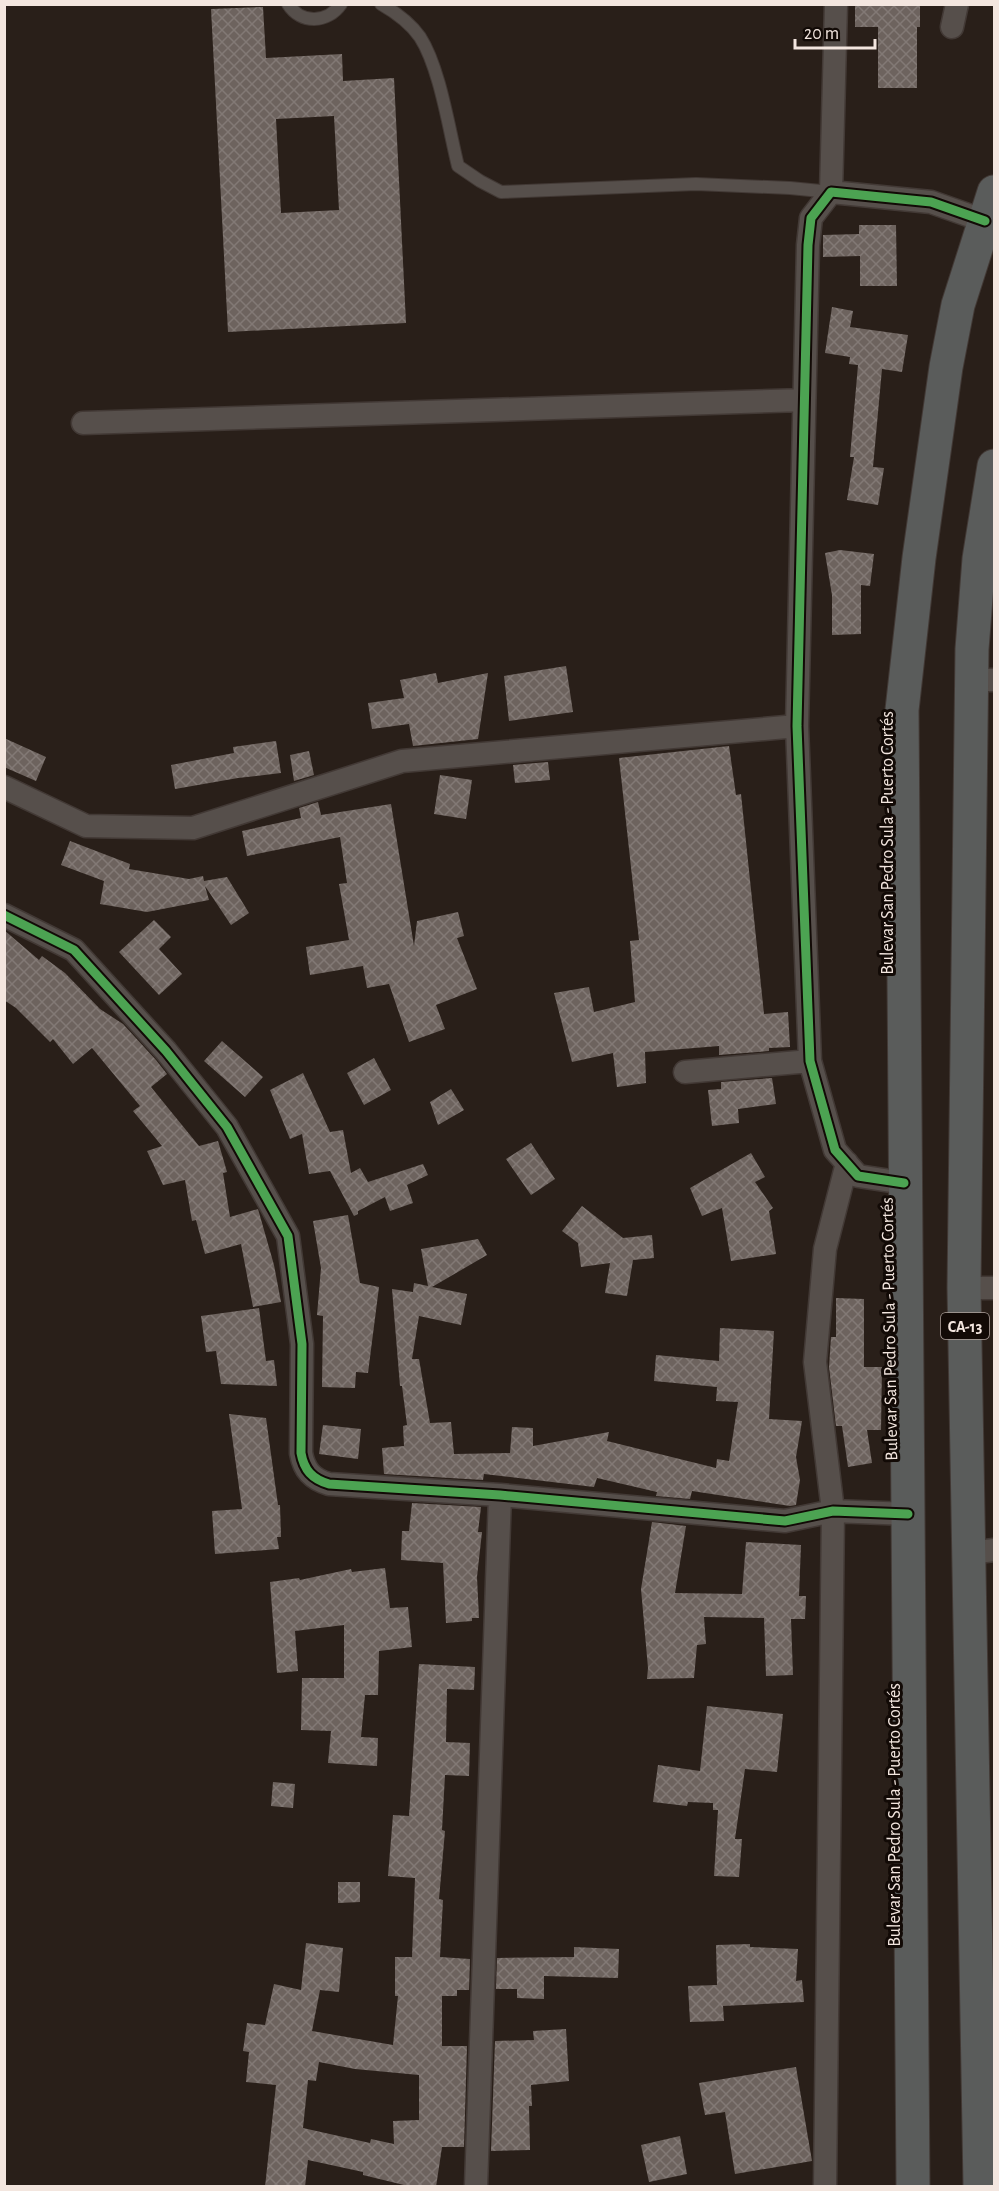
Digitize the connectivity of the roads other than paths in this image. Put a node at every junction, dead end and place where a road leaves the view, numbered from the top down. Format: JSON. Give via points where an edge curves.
{"nodes":[{"id":1,"x":288,"y":4,"type":"edge"},
{"id":2,"x":341,"y":4,"type":"edge"},
{"id":3,"x":381,"y":4,"type":"edge"},
{"id":4,"x":836,"y":4,"type":"edge"},
{"id":5,"x":957,"y":4,"type":"edge"},
{"id":6,"x":952,"y":27,"type":"dead end"},
{"id":7,"x":831,"y":192,"type":"junction"},
{"id":8,"x":990,"y":207,"type":"edge"},
{"id":9,"x":804,"y":400,"type":"junction"},
{"id":10,"x":83,"y":423,"type":"dead end"},
{"id":11,"x":994,"y":466,"type":"edge"},
{"id":12,"x":983,"y":680,"type":"edge"},
{"id":13,"x":797,"y":726,"type":"junction"},
{"id":14,"x":4,"y":787,"type":"edge"},
{"id":15,"x":4,"y":915,"type":"edge"},
{"id":16,"x":810,"y":1061,"type":"junction"},
{"id":17,"x":685,"y":1072,"type":"dead end"},
{"id":18,"x":847,"y":1164,"type":"junction"},
{"id":19,"x":904,"y":1183,"type":"junction"},
{"id":20,"x":979,"y":1288,"type":"edge"},
{"id":21,"x":500,"y":1495,"type":"junction"},
{"id":22,"x":833,"y":1511,"type":"junction"},
{"id":23,"x":908,"y":1514,"type":"junction"},
{"id":24,"x":982,"y":1551,"type":"edge"},
{"id":25,"x":985,"y":1936,"type":"edge"},
{"id":26,"x":985,"y":2176,"type":"edge"},
{"id":27,"x":476,"y":2187,"type":"edge"},
{"id":28,"x":825,"y":2187,"type":"edge"},
{"id":29,"x":913,"y":2187,"type":"edge"}],
"edges":[{"from":1,"to":2,"type":"lane","via":[[306,19],[321,20],[335,13]]},
{"from":3,"to":7,"type":"lane","via":[[420,36],[434,67],[458,166],[501,192],[696,184]]},
{"from":4,"to":7,"type":"street"},
{"from":5,"to":6,"type":"street"},
{"from":7,"to":8,"type":"street"},
{"from":7,"to":9,"type":"street","via":[[811,218]]},
{"from":8,"to":19,"type":"highway","name":"Bulevar San Pedro Sula - Puerto Cortés","via":[[958,305],[946,367],[902,710]]},
{"from":9,"to":10,"type":"street"},
{"from":9,"to":13,"type":"street"},
{"from":11,"to":12,"type":"highway","number":"CA-13","via":[[979,559]]},
{"from":12,"to":20,"type":"highway","number":"CA-13"},
{"from":13,"to":14,"type":"street","via":[[402,761],[193,828],[86,825]]},
{"from":13,"to":16,"type":"street"},
{"from":15,"to":21,"type":"street","via":[[74,950],[166,1051],[227,1127],[288,1236],[302,1344],[301,1453],[309,1473],[329,1484]]},
{"from":16,"to":17,"type":"street"},
{"from":16,"to":18,"type":"street","via":[[835,1150]]},
{"from":18,"to":19,"type":"street","via":[[858,1176]]},
{"from":18,"to":22,"type":"street","via":[[825,1249],[814,1362]]},
{"from":19,"to":23,"type":"highway","name":"Bulevar San Pedro Sula - Puerto Cortés"},
{"from":20,"to":24,"type":"highway","number":"CA-13"},
{"from":21,"to":22,"type":"street","via":[[785,1521]]},
{"from":21,"to":27,"type":"street"},
{"from":22,"to":23,"type":"street"},
{"from":22,"to":28,"type":"street"},
{"from":23,"to":29,"type":"highway","name":"Bulevar San Pedro Sula - Puerto Cortés"},
{"from":24,"to":25,"type":"highway","number":"CA-13"},
{"from":25,"to":26,"type":"highway","number":"CA-13"}]}
